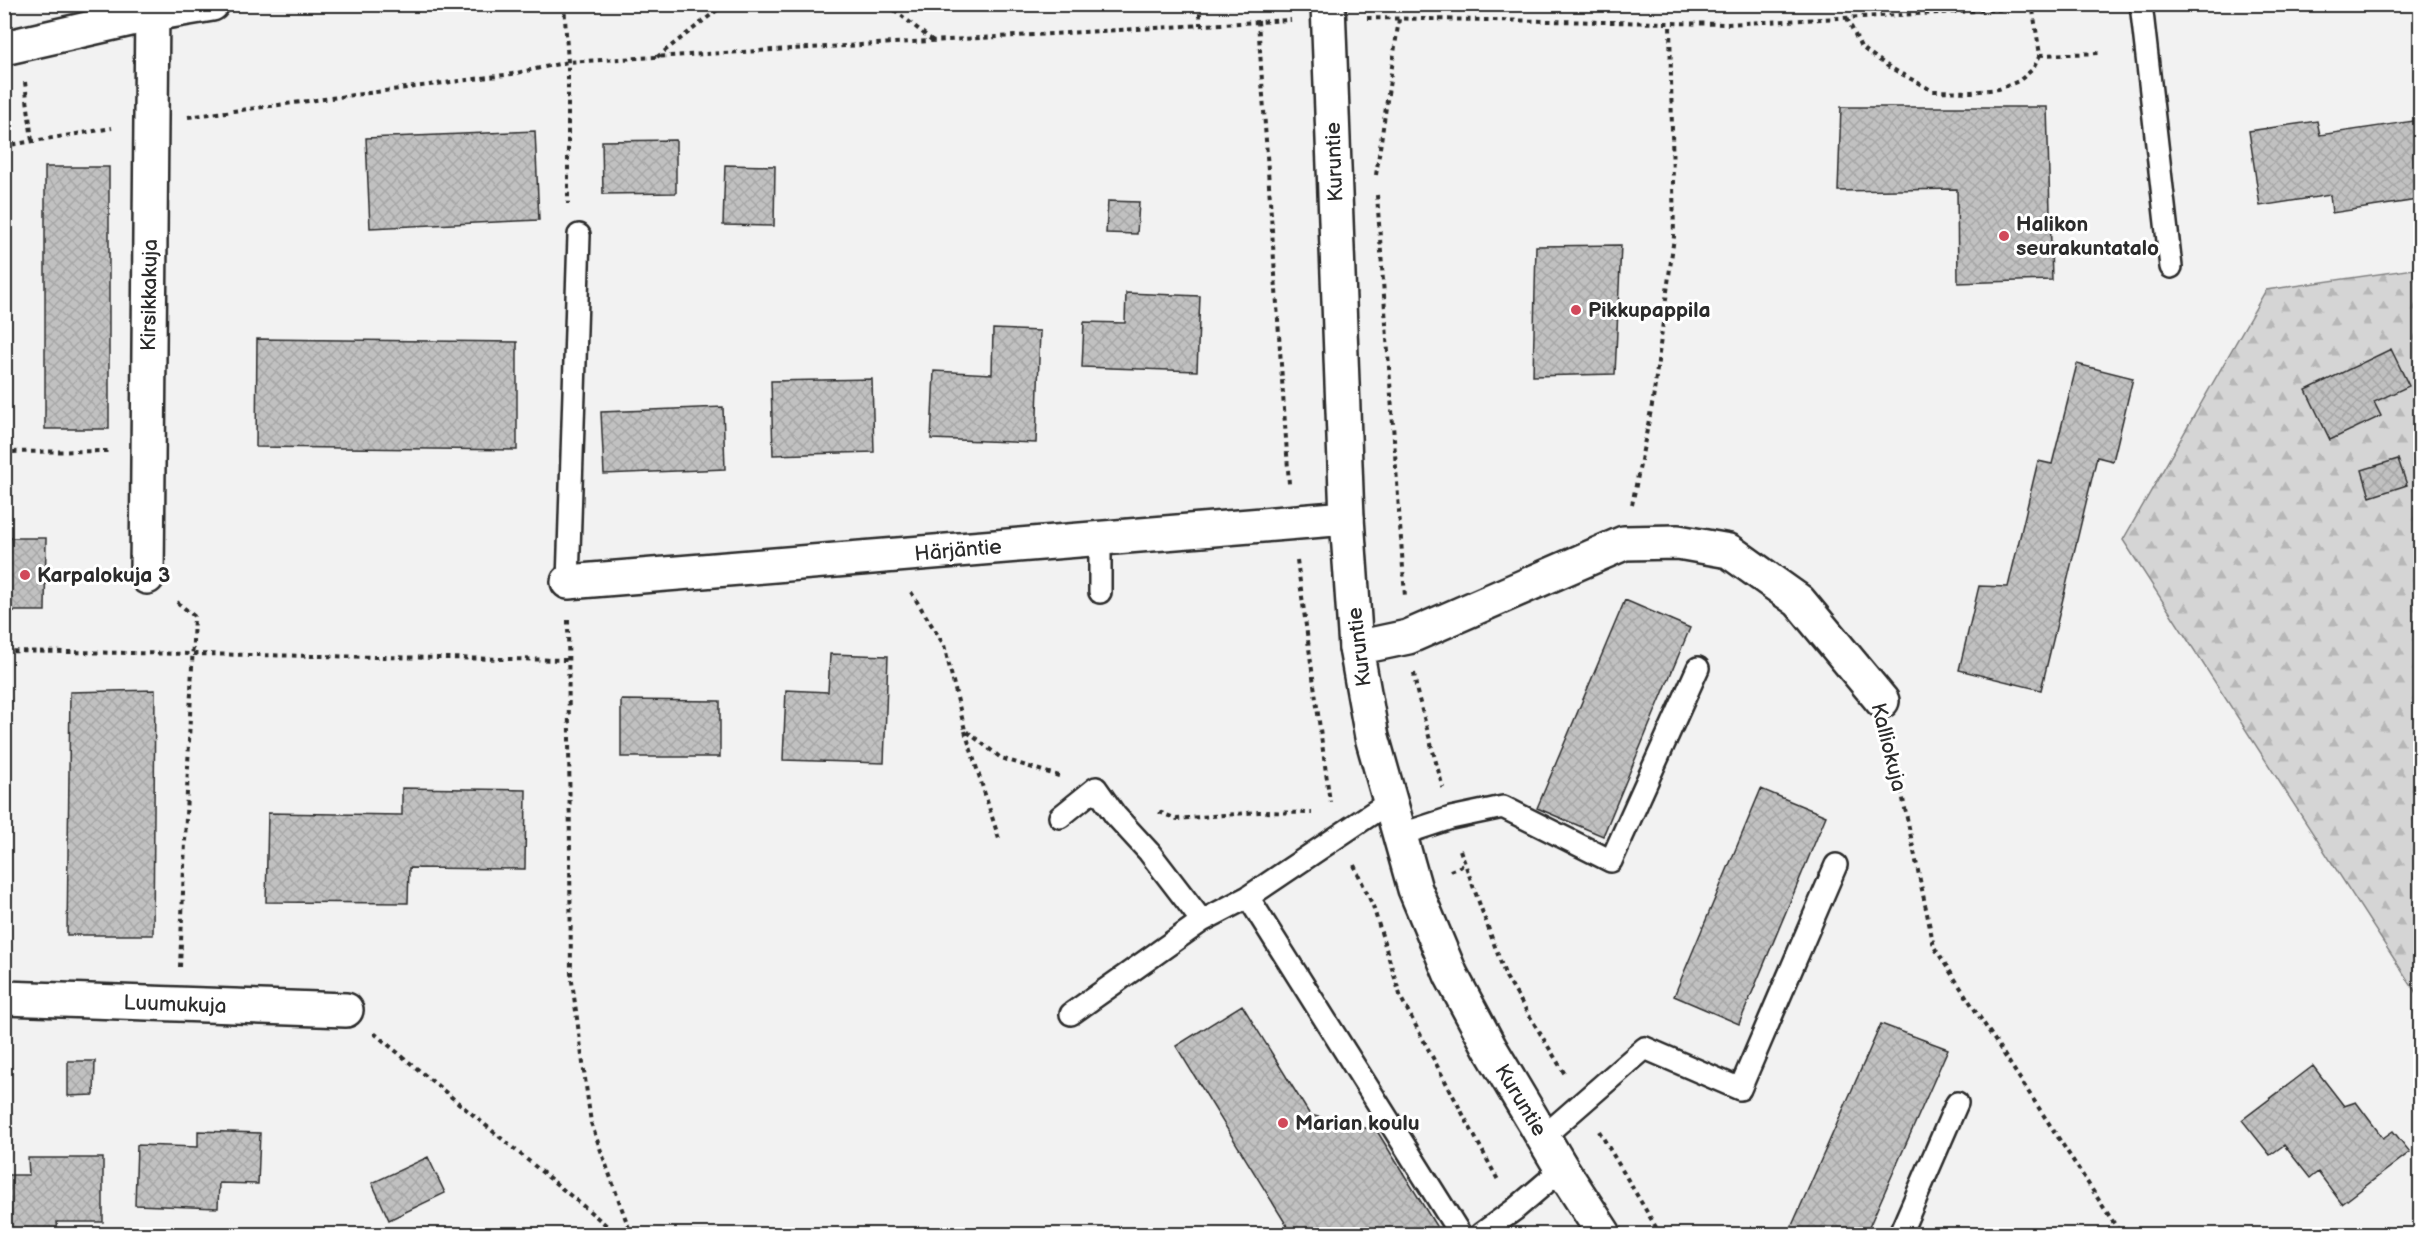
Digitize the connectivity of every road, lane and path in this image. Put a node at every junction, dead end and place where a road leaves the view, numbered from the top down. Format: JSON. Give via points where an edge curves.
{"nodes":[{"id":1,"x":212,"y":4,"type":"edge"},
{"id":2,"x":725,"y":4,"type":"edge"},
{"id":3,"x":887,"y":4,"type":"edge"},
{"id":4,"x":1200,"y":4,"type":"edge"},
{"id":5,"x":2043,"y":4,"type":"edge"},
{"id":6,"x":2141,"y":4,"type":"edge"},
{"id":7,"x":2032,"y":6,"type":"edge"},
{"id":8,"x":152,"y":9,"type":"edge"},
{"id":9,"x":1328,"y":11,"type":"edge"},
{"id":10,"x":1847,"y":18,"type":"junction"},
{"id":11,"x":1670,"y":24,"type":"junction"},
{"id":12,"x":1200,"y":25,"type":"junction"},
{"id":13,"x":933,"y":41,"type":"junction"},
{"id":14,"x":4,"y":48,"type":"edge"},
{"id":15,"x":2102,"y":52,"type":"dead end"},
{"id":16,"x":2040,"y":55,"type":"junction"},
{"id":17,"x":657,"y":57,"type":"junction"},
{"id":18,"x":151,"y":122,"type":"junction"},
{"id":19,"x":4,"y":146,"type":"edge"},
{"id":20,"x":579,"y":235,"type":"dead end"},
{"id":21,"x":2171,"y":267,"type":"dead end"},
{"id":22,"x":148,"y":451,"type":"junction"},
{"id":23,"x":4,"y":452,"type":"edge"},
{"id":24,"x":1347,"y":518,"type":"junction"},
{"id":25,"x":1100,"y":538,"type":"junction"},
{"id":26,"x":1624,"y":543,"type":"junction"},
{"id":27,"x":888,"y":556,"type":"junction"},
{"id":28,"x":147,"y":577,"type":"joint"},
{"id":29,"x":568,"y":582,"type":"junction"},
{"id":30,"x":1100,"y":592,"type":"dead end"},
{"id":31,"x":1356,"y":648,"type":"junction"},
{"id":32,"x":4,"y":651,"type":"edge"},
{"id":33,"x":192,"y":654,"type":"junction"},
{"id":34,"x":568,"y":660,"type":"junction"},
{"id":35,"x":1698,"y":668,"type":"dead end"},
{"id":36,"x":1882,"y":701,"type":"joint"},
{"id":37,"x":965,"y":730,"type":"junction"},
{"id":38,"x":1096,"y":788,"type":"junction"},
{"id":39,"x":1389,"y":802,"type":"junction"},
{"id":40,"x":1157,"y":811,"type":"dead end"},
{"id":41,"x":1321,"y":813,"type":"dead end"},
{"id":42,"x":1060,"y":817,"type":"dead end"},
{"id":43,"x":1399,"y":835,"type":"junction"},
{"id":44,"x":999,"y":839,"type":"dead end"},
{"id":45,"x":1836,"y":866,"type":"dead end"},
{"id":46,"x":1248,"y":897,"type":"junction"},
{"id":47,"x":1202,"y":921,"type":"junction"},
{"id":48,"x":4,"y":998,"type":"edge"},
{"id":49,"x":178,"y":1004,"type":"junction"},
{"id":50,"x":346,"y":1010,"type":"joint"},
{"id":51,"x":1071,"y":1014,"type":"dead end"},
{"id":52,"x":1957,"y":1103,"type":"dead end"},
{"id":53,"x":1543,"y":1137,"type":"junction"},
{"id":54,"x":1562,"y":1169,"type":"junction"},
{"id":55,"x":617,"y":1234,"type":"edge"},
{"id":56,"x":632,"y":1234,"type":"edge"},
{"id":57,"x":1460,"y":1234,"type":"edge"},
{"id":58,"x":1481,"y":1234,"type":"edge"},
{"id":59,"x":1604,"y":1234,"type":"edge"},
{"id":60,"x":1900,"y":1234,"type":"edge"},
{"id":61,"x":2121,"y":1234,"type":"edge"}],
"edges":[{"from":1,"to":8,"type":"street"},
{"from":2,"to":17,"type":"path"},
{"from":3,"to":13,"type":"path"},
{"from":4,"to":12,"type":"path"},
{"from":5,"to":7,"type":"path"},
{"from":6,"to":21,"type":"lane"},
{"from":7,"to":10,"type":"path"},
{"from":7,"to":16,"type":"path"},
{"from":8,"to":14,"type":"street"},
{"from":8,"to":18,"type":"street","name":"Kirsikkakuja"},
{"from":9,"to":11,"type":"path"},
{"from":9,"to":12,"type":"path"},
{"from":9,"to":24,"type":"street","name":"Kuruntie"},
{"from":10,"to":11,"type":"path"},
{"from":10,"to":16,"type":"path","via":[[1861,47],[1888,67],[1934,91],[1999,89],[2019,81],[2033,69]]},
{"from":11,"to":26,"type":"path","via":[[1674,237],[1653,400]]},
{"from":12,"to":13,"type":"path"},
{"from":13,"to":17,"type":"path"},
{"from":15,"to":16,"type":"path"},
{"from":17,"to":18,"type":"path","via":[[568,62],[512,74]]},
{"from":18,"to":19,"type":"path"},
{"from":18,"to":22,"type":"street","name":"Kirsikkakuja"},
{"from":20,"to":29,"type":"lane"},
{"from":22,"to":23,"type":"path"},
{"from":22,"to":28,"type":"street","name":"Kirsikkakuja"},
{"from":24,"to":25,"type":"street","name":"Härjäntie"},
{"from":24,"to":31,"type":"street","name":"Kuruntie"},
{"from":25,"to":27,"type":"street","name":"Härjäntie"},
{"from":25,"to":30,"type":"lane"},
{"from":26,"to":31,"type":"street","name":"Kalliokuja","via":[[1408,637]]},
{"from":26,"to":36,"type":"street","name":"Kalliokuja","via":[[1677,542],[1729,551],[1799,602]]},
{"from":27,"to":29,"type":"street","name":"Härjäntie"},
{"from":27,"to":37,"type":"path","via":[[944,645]]},
{"from":28,"to":33,"type":"path","via":[[194,616]]},
{"from":29,"to":34,"type":"path"},
{"from":31,"to":39,"type":"street","name":"Kuruntie","via":[[1372,737]]},
{"from":32,"to":33,"type":"path"},
{"from":33,"to":34,"type":"path"},
{"from":33,"to":49,"type":"path"},
{"from":34,"to":56,"type":"path","via":[[571,974],[591,1123]]},
{"from":35,"to":43,"type":"lane","via":[[1611,861],[1503,807]]},
{"from":36,"to":61,"type":"path","name":"Kalliokuja","via":[[1935,947]]},
{"from":37,"to":38,"type":"path","via":[[1001,758]]},
{"from":37,"to":44,"type":"path"},
{"from":38,"to":42,"type":"lane"},
{"from":38,"to":47,"type":"lane"},
{"from":39,"to":43,"type":"street","name":"Kuruntie"},
{"from":39,"to":46,"type":"lane"},
{"from":40,"to":41,"type":"path","via":[[1177,819],[1259,812]]},
{"from":43,"to":53,"type":"street","name":"Kuruntie","via":[[1415,889],[1451,975]]},
{"from":45,"to":53,"type":"lane","via":[[1740,1089],[1645,1047]]},
{"from":46,"to":47,"type":"lane"},
{"from":46,"to":57,"type":"lane"},
{"from":47,"to":51,"type":"lane"},
{"from":48,"to":49,"type":"street","name":"Luumukuja"},
{"from":49,"to":50,"type":"street","name":"Luumukuja"},
{"from":50,"to":55,"type":"path"},
{"from":52,"to":60,"type":"lane"},
{"from":53,"to":54,"type":"street","name":"Kuruntie"},
{"from":54,"to":58,"type":"lane"},
{"from":54,"to":59,"type":"street","name":"Kuruntie"}]}
